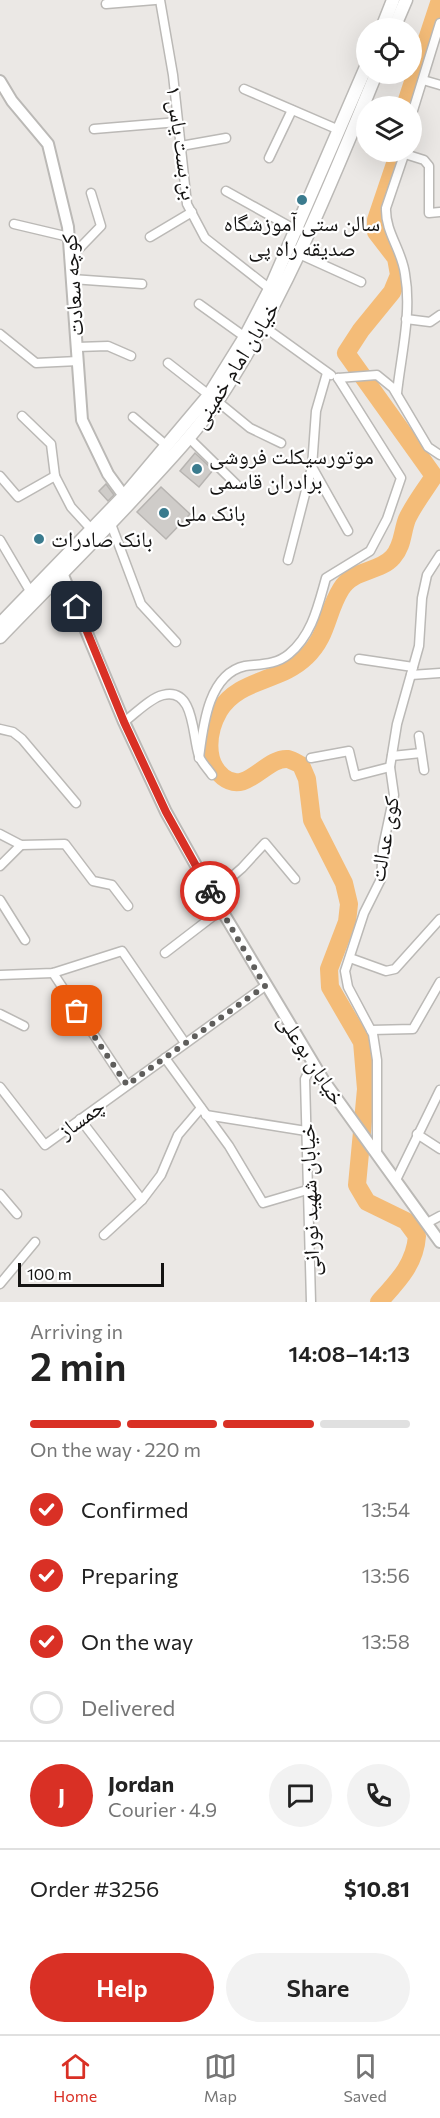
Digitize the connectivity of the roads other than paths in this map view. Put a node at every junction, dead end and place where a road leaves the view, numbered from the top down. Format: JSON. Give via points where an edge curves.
{"nodes":[{"id":1,"x":155,"y":0,"type":"edge"},
{"id":2,"x":160,"y":0,"type":"edge"},
{"id":3,"x":393,"y":0,"type":"edge"},
{"id":4,"x":406,"y":0,"type":"edge"},
{"id":5,"x":106,"y":4,"type":"dead end"},
{"id":6,"x":389,"y":18,"type":"edge"},
{"id":7,"x":393,"y":18,"type":"edge"},
{"id":8,"x":440,"y":23,"type":"edge"},
{"id":9,"x":423,"y":80,"type":"junction"},
{"id":10,"x":0,"y":81,"type":"edge"},
{"id":11,"x":359,"y":84,"type":"edge"},
{"id":12,"x":372,"y":84,"type":"edge"},
{"id":13,"x":440,"y":85,"type":"edge"},
{"id":14,"x":244,"y":89,"type":"dead end"},
{"id":15,"x":418,"y":96,"type":"edge"},
{"id":16,"x":292,"y":110,"type":"junction"},
{"id":17,"x":178,"y":122,"type":"junction"},
{"id":18,"x":94,"y":129,"type":"dead end"},
{"id":19,"x":339,"y":130,"type":"junction"},
{"id":20,"x":226,"y":138,"type":"dead end"},
{"id":21,"x":181,"y":146,"type":"junction"},
{"id":22,"x":269,"y":158,"type":"dead end"},
{"id":23,"x":422,"y":158,"type":"edge"},
{"id":24,"x":402,"y":162,"type":"edge"},
{"id":25,"x":226,"y":191,"type":"dead end"},
{"id":26,"x":91,"y":193,"type":"dead end"},
{"id":27,"x":192,"y":212,"type":"junction"},
{"id":28,"x":440,"y":212,"type":"edge"},
{"id":29,"x":14,"y":224,"type":"dead end"},
{"id":30,"x":296,"y":230,"type":"junction"},
{"id":31,"x":69,"y":237,"type":"junction"},
{"id":32,"x":150,"y":237,"type":"dead end"},
{"id":33,"x":297,"y":253,"type":"junction"},
{"id":34,"x":70,"y":258,"type":"junction"},
{"id":35,"x":72,"y":279,"type":"junction"},
{"id":36,"x":361,"y":282,"type":"dead end"},
{"id":37,"x":142,"y":284,"type":"dead end"},
{"id":38,"x":270,"y":290,"type":"junction"},
{"id":39,"x":199,"y":304,"type":"dead end"},
{"id":40,"x":440,"y":315,"type":"edge"},
{"id":41,"x":406,"y":319,"type":"junction"},
{"id":42,"x":263,"y":326,"type":"junction"},
{"id":43,"x":0,"y":334,"type":"edge"},
{"id":44,"x":245,"y":338,"type":"junction"},
{"id":45,"x":77,"y":347,"type":"junction"},
{"id":46,"x":132,"y":356,"type":"dead end"},
{"id":47,"x":78,"y":361,"type":"junction"},
{"id":48,"x":168,"y":363,"type":"dead end"},
{"id":49,"x":327,"y":373,"type":"junction"},
{"id":50,"x":338,"y":378,"type":"junction"},
{"id":51,"x":397,"y":393,"type":"junction"},
{"id":52,"x":213,"y":398,"type":"junction"},
{"id":53,"x":22,"y":416,"type":"dead end"},
{"id":54,"x":133,"y":417,"type":"dead end"},
{"id":55,"x":189,"y":438,"type":"junction"},
{"id":56,"x":281,"y":443,"type":"dead end"},
{"id":57,"x":167,"y":446,"type":"junction"},
{"id":58,"x":440,"y":455,"type":"edge"},
{"id":59,"x":312,"y":467,"type":"junction"},
{"id":60,"x":0,"y":476,"type":"edge"},
{"id":61,"x":55,"y":476,"type":"junction"},
{"id":62,"x":236,"y":484,"type":"dead end"},
{"id":63,"x":124,"y":496,"type":"junction"},
{"id":64,"x":111,"y":524,"type":"junction"},
{"id":65,"x":92,"y":530,"type":"junction"},
{"id":66,"x":348,"y":531,"type":"dead end"},
{"id":67,"x":0,"y":540,"type":"edge"},
{"id":68,"x":440,"y":555,"type":"edge"},
{"id":69,"x":288,"y":560,"type":"dead end"},
{"id":70,"x":62,"y":573,"type":"junction"},
{"id":71,"x":30,"y":591,"type":"junction"},
{"id":72,"x":2,"y":618,"type":"edge"},
{"id":73,"x":0,"y":638,"type":"edge"},
{"id":74,"x":176,"y":642,"type":"dead end"},
{"id":75,"x":359,"y":659,"type":"dead end"},
{"id":76,"x":412,"y":671,"type":"junction"},
{"id":77,"x":440,"y":673,"type":"edge"},
{"id":78,"x":124,"y":722,"type":"junction"},
{"id":79,"x":0,"y":729,"type":"edge"},
{"id":80,"x":419,"y":736,"type":"dead end"},
{"id":81,"x":421,"y":753,"type":"junction"},
{"id":82,"x":392,"y":756,"type":"junction"},
{"id":83,"x":200,"y":758,"type":"junction"},
{"id":84,"x":311,"y":758,"type":"dead end"},
{"id":85,"x":390,"y":767,"type":"junction"},
{"id":86,"x":424,"y":770,"type":"dead end"},
{"id":87,"x":212,"y":775,"type":"dead end"},
{"id":88,"x":76,"y":802,"type":"dead end"},
{"id":89,"x":0,"y":834,"type":"edge"},
{"id":90,"x":21,"y":845,"type":"junction"},
{"id":91,"x":0,"y":866,"type":"edge"},
{"id":92,"x":295,"y":879,"type":"dead end"},
{"id":93,"x":212,"y":894,"type":"junction"},
{"id":94,"x":0,"y":900,"type":"edge"},
{"id":95,"x":128,"y":906,"type":"dead end"},
{"id":96,"x":221,"y":910,"type":"junction"},
{"id":97,"x":440,"y":919,"type":"edge"},
{"id":98,"x":25,"y":940,"type":"dead end"},
{"id":99,"x":165,"y":953,"type":"dead end"},
{"id":100,"x":350,"y":958,"type":"junction"},
{"id":101,"x":52,"y":973,"type":"junction"},
{"id":102,"x":0,"y":975,"type":"edge"},
{"id":103,"x":440,"y":982,"type":"edge"},
{"id":104,"x":265,"y":986,"type":"junction"},
{"id":105,"x":0,"y":1014,"type":"edge"},
{"id":106,"x":24,"y":1026,"type":"dead end"},
{"id":107,"x":371,"y":1030,"type":"junction"},
{"id":108,"x":185,"y":1043,"type":"junction"},
{"id":109,"x":165,"y":1058,"type":"junction"},
{"id":110,"x":313,"y":1063,"type":"junction"},
{"id":111,"x":127,"y":1085,"type":"junction"},
{"id":112,"x":0,"y":1087,"type":"edge"},
{"id":113,"x":440,"y":1090,"type":"edge"},
{"id":114,"x":204,"y":1111,"type":"junction"},
{"id":115,"x":80,"y":1119,"type":"junction"},
{"id":116,"x":306,"y":1131,"type":"junction"},
{"id":117,"x":417,"y":1134,"type":"junction"},
{"id":118,"x":440,"y":1149,"type":"edge"},
{"id":119,"x":377,"y":1153,"type":"junction"},
{"id":120,"x":396,"y":1180,"type":"junction"},
{"id":121,"x":308,"y":1190,"type":"junction"},
{"id":122,"x":0,"y":1194,"type":"edge"},
{"id":123,"x":142,"y":1200,"type":"junction"},
{"id":124,"x":17,"y":1214,"type":"dead end"},
{"id":125,"x":440,"y":1216,"type":"edge"},
{"id":126,"x":426,"y":1223,"type":"junction"},
{"id":127,"x":104,"y":1235,"type":"dead end"},
{"id":128,"x":35,"y":1242,"type":"dead end"},
{"id":129,"x":440,"y":1242,"type":"edge"},
{"id":130,"x":0,"y":1284,"type":"edge"},
{"id":131,"x":311,"y":1302,"type":"edge"}],
"edges":[{"from":1,"to":5,"type":"street"},
{"from":2,"to":17,"type":"street","name":"بن بست یاس ۱"},
{"from":3,"to":6,"type":"main road"},
{"from":4,"to":7,"type":"main road"},
{"from":8,"to":9,"type":"street"},
{"from":9,"to":13,"type":"street"},
{"from":9,"to":15,"type":"street"},
{"from":10,"to":31,"type":"street","name":"کوچه سعادت","via":[[48,144]]},
{"from":11,"to":19,"type":"main road","name":"خیابان امام خمینی"},
{"from":12,"to":33,"type":"main road","name":"خیابان امام خمینی"},
{"from":14,"to":16,"type":"street"},
{"from":16,"to":19,"type":"street"},
{"from":16,"to":22,"type":"street"},
{"from":17,"to":18,"type":"street"},
{"from":17,"to":21,"type":"street","name":"بن بست یاس ۱"},
{"from":19,"to":30,"type":"main road","name":"خیابان امام خمینی"},
{"from":20,"to":21,"type":"street"},
{"from":21,"to":27,"type":"street","name":"بن بست یاس ۱"},
{"from":23,"to":28,"type":"street","via":[[429,166],[429,213]]},
{"from":24,"to":41,"type":"street","via":[[386,218],[405,272]]},
{"from":25,"to":30,"type":"street"},
{"from":26,"to":34,"type":"street","via":[[101,226]]},
{"from":27,"to":32,"type":"street"},
{"from":27,"to":38,"type":"street","name":"بن بست یاس ۱","via":[[205,238]]},
{"from":29,"to":31,"type":"street"},
{"from":30,"to":38,"type":"main road","name":"خیابان امام خمینی"},
{"from":31,"to":34,"type":"street","name":"کوچه سعادت"},
{"from":33,"to":36,"type":"street"},
{"from":33,"to":42,"type":"main road","name":"خیابان امام خمینی"},
{"from":34,"to":35,"type":"street","name":"کوچه سعادت"},
{"from":35,"to":37,"type":"street"},
{"from":35,"to":45,"type":"street","name":"کوچه سعادت"},
{"from":38,"to":44,"type":"main road","name":"خیابان امام خمینی"},
{"from":39,"to":44,"type":"street"},
{"from":40,"to":41,"type":"street","via":[[430,322]]},
{"from":41,"to":51,"type":"street"},
{"from":42,"to":49,"type":"street"},
{"from":42,"to":52,"type":"main road","name":"خیابان امام خمینی"},
{"from":43,"to":47,"type":"street","via":[[36,363]]},
{"from":44,"to":52,"type":"main road","name":"خیابان امام خمینی"},
{"from":45,"to":46,"type":"street","via":[[108,346]]},
{"from":45,"to":47,"type":"street","name":"کوچه سعادت"},
{"from":47,"to":63,"type":"street","name":"کوچه سعادت","via":[[82,420],[108,474]]},
{"from":48,"to":52,"type":"street"},
{"from":49,"to":50,"type":"street"},
{"from":49,"to":59,"type":"street","via":[[316,411]]},
{"from":50,"to":51,"type":"street","via":[[376,375]]},
{"from":50,"to":83,"type":"street","via":[[401,478],[387,519],[370,551],[326,578],[311,628],[288,655],[267,664],[243,667],[224,677],[213,693],[203,727]]},
{"from":51,"to":58,"type":"street","via":[[428,447]]},
{"from":52,"to":55,"type":"main road","name":"خیابان امام خمینی"},
{"from":52,"to":56,"type":"street","via":[[250,428]]},
{"from":52,"to":57,"type":"main road","name":"خیابان امام خمینی"},
{"from":53,"to":61,"type":"street","via":[[51,444]]},
{"from":54,"to":57,"type":"street"},
{"from":55,"to":62,"type":"street"},
{"from":55,"to":64,"type":"main road","name":"خیابان امام خمینی"},
{"from":57,"to":63,"type":"main road","name":"خیابان امام خمینی"},
{"from":59,"to":66,"type":"street"},
{"from":59,"to":69,"type":"street"},
{"from":60,"to":61,"type":"street","via":[[18,497]]},
{"from":61,"to":65,"type":"street","via":[[71,507]]},
{"from":63,"to":65,"type":"main road","name":"خیابان امام خمینی"},
{"from":64,"to":70,"type":"main road","name":"خیابان امام خمینی"},
{"from":64,"to":74,"type":"street","via":[[141,604]]},
{"from":65,"to":71,"type":"main road","name":"خیابان امام خمینی"},
{"from":67,"to":71,"type":"street"},
{"from":68,"to":76,"type":"street","name":"کوی عدالت","via":[[427,575],[419,646]]},
{"from":70,"to":73,"type":"main road","name":"خیابان امام خمینی"},
{"from":70,"to":78,"type":"street","name":"خیابان بوعلی"},
{"from":71,"to":72,"type":"main road","name":"خیابان امام خمینی"},
{"from":75,"to":76,"type":"street"},
{"from":76,"to":77,"type":"street"},
{"from":76,"to":82,"type":"street","name":"کوی عدالت"},
{"from":78,"to":83,"type":"street","via":[[160,695],[175,694],[183,699],[191,718]]},
{"from":78,"to":93,"type":"street","name":"خیابان بوعلی","via":[[166,812]]},
{"from":79,"to":88,"type":"street","via":[[13,732],[22,740]]},
{"from":80,"to":81,"type":"street"},
{"from":81,"to":82,"type":"street"},
{"from":81,"to":86,"type":"street"},
{"from":82,"to":85,"type":"street","name":"کوی عدالت"},
{"from":83,"to":87,"type":"street"},
{"from":84,"to":85,"type":"street","via":[[349,751],[355,776]]},
{"from":85,"to":100,"type":"street","name":"کوی عدالت","via":[[394,795],[381,879],[364,914]]},
{"from":89,"to":90,"type":"street"},
{"from":90,"to":91,"type":"street"},
{"from":90,"to":95,"type":"street","via":[[65,844],[93,881],[112,885]]},
{"from":92,"to":93,"type":"street","via":[[265,843]]},
{"from":93,"to":96,"type":"street","name":"خیابان بوعلی"},
{"from":94,"to":98,"type":"street"},
{"from":96,"to":99,"type":"street"},
{"from":96,"to":104,"type":"street","name":"خیابان بوعلی"},
{"from":97,"to":100,"type":"street","via":[[395,969],[386,972]]},
{"from":100,"to":107,"type":"street","name":"کوی عدالت","via":[[345,971],[348,987]]},
{"from":101,"to":102,"type":"street"},
{"from":101,"to":108,"type":"street","via":[[122,951]]},
{"from":101,"to":111,"type":"street"},
{"from":103,"to":107,"type":"street","via":[[412,1029]]},
{"from":104,"to":108,"type":"street","name":"چمساز"},
{"from":104,"to":110,"type":"street","name":"خیابان بوعلی"},
{"from":105,"to":106,"type":"street"},
{"from":107,"to":119,"type":"street","name":"کوی عدالت","via":[[377,1060]]},
{"from":108,"to":109,"type":"street","name":"چمساز"},
{"from":109,"to":111,"type":"street","name":"چمساز"},
{"from":109,"to":114,"type":"street"},
{"from":110,"to":116,"type":"street","name":"خیابان شهید نورانی","via":[[305,1079]]},
{"from":110,"to":119,"type":"street","name":"خیابان بوعلی"},
{"from":111,"to":115,"type":"street","name":"چمساز"},
{"from":112,"to":115,"type":"street","name":"چمساز","via":[[45,1145]]},
{"from":113,"to":117,"type":"street"},
{"from":114,"to":116,"type":"street"},
{"from":114,"to":121,"type":"street","via":[[263,1203]]},
{"from":114,"to":123,"type":"street","via":[[178,1135],[161,1175]]},
{"from":115,"to":123,"type":"street"},
{"from":116,"to":121,"type":"street","name":"خیابان شهید نورانی"},
{"from":117,"to":118,"type":"street"},
{"from":117,"to":120,"type":"street"},
{"from":119,"to":120,"type":"street","name":"خیابان بوعلی"},
{"from":120,"to":126,"type":"street","name":"خیابان بوعلی"},
{"from":121,"to":131,"type":"street","name":"خیابان شهید نورانی"},
{"from":122,"to":124,"type":"street"},
{"from":123,"to":127,"type":"street"},
{"from":125,"to":126,"type":"street"},
{"from":126,"to":129,"type":"street","name":"خیابان بوعلی"},
{"from":128,"to":130,"type":"street"}]}
